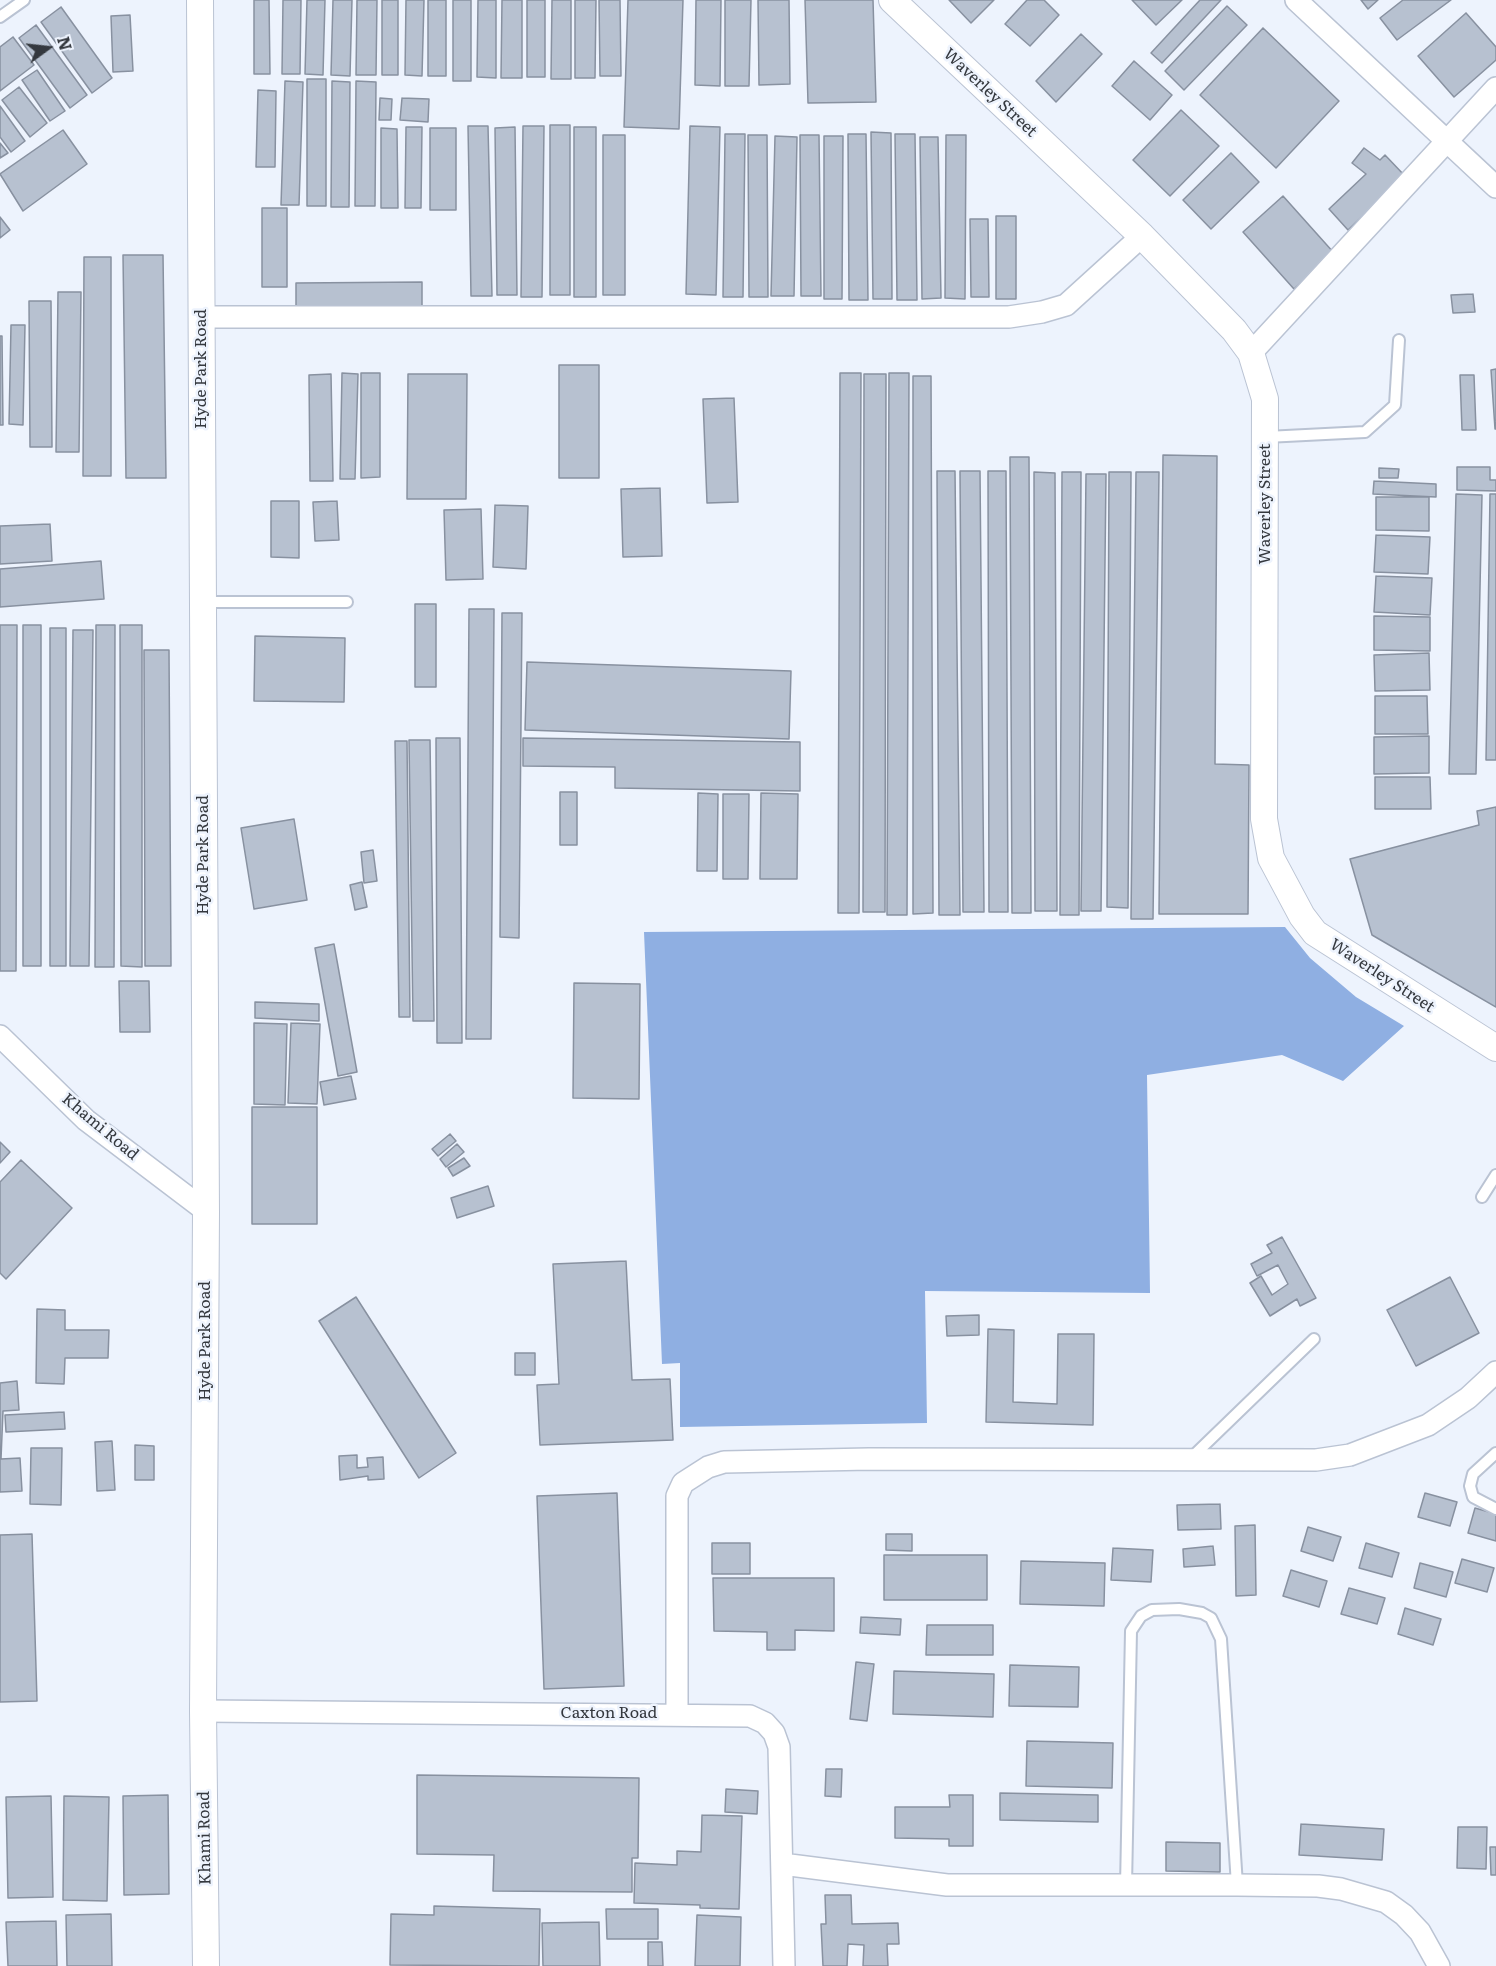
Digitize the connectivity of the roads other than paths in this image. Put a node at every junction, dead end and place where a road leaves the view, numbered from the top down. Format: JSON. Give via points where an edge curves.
{"nodes":[{"id":1,"x":24,"y":0,"type":"edge"},
{"id":2,"x":200,"y":0,"type":"edge"},
{"id":3,"x":892,"y":0,"type":"edge"},
{"id":4,"x":1296,"y":0,"type":"edge"},
{"id":5,"x":0,"y":17,"type":"edge"},
{"id":6,"x":1496,"y":88,"type":"edge"},
{"id":7,"x":1446,"y":140,"type":"junction"},
{"id":8,"x":1496,"y":187,"type":"edge"},
{"id":9,"x":1142,"y":236,"type":"junction"},
{"id":10,"x":201,"y":317,"type":"junction"},
{"id":11,"x":1399,"y":340,"type":"dead end"},
{"id":12,"x":1251,"y":353,"type":"junction"},
{"id":13,"x":1265,"y":437,"type":"junction"},
{"id":14,"x":202,"y":602,"type":"junction"},
{"id":15,"x":348,"y":602,"type":"dead end"},
{"id":16,"x":0,"y":1036,"type":"edge"},
{"id":17,"x":1496,"y":1048,"type":"edge"},
{"id":18,"x":1496,"y":1175,"type":"edge"},
{"id":19,"x":1482,"y":1197,"type":"dead end"},
{"id":20,"x":206,"y":1211,"type":"junction"},
{"id":21,"x":1314,"y":1339,"type":"dead end"},
{"id":22,"x":1496,"y":1372,"type":"edge"},
{"id":23,"x":1496,"y":1453,"type":"edge"},
{"id":24,"x":1190,"y":1460,"type":"junction"},
{"id":25,"x":1496,"y":1509,"type":"edge"},
{"id":26,"x":203,"y":1711,"type":"junction"},
{"id":27,"x":676,"y":1714,"type":"junction"},
{"id":28,"x":782,"y":1864,"type":"junction"},
{"id":29,"x":1237,"y":1885,"type":"junction"},
{"id":30,"x":1125,"y":1886,"type":"junction"},
{"id":31,"x":206,"y":1966,"type":"edge"},
{"id":32,"x":784,"y":1966,"type":"edge"},
{"id":33,"x":1439,"y":1966,"type":"edge"}],
"edges":[{"from":1,"to":5,"type":"lane"},
{"from":2,"to":10,"type":"street","name":"Hyde Park Road"},
{"from":3,"to":9,"type":"street","name":"Waverley Street"},
{"from":4,"to":7,"type":"street"},
{"from":6,"to":7,"type":"street"},
{"from":7,"to":8,"type":"street"},
{"from":7,"to":12,"type":"street"},
{"from":9,"to":10,"type":"street","via":[[1066,305],[1009,317]]},
{"from":9,"to":12,"type":"street","name":"Waverley Street","via":[[1234,330]]},
{"from":10,"to":14,"type":"street","name":"Hyde Park Road"},
{"from":11,"to":13,"type":"lane","via":[[1395,405],[1365,432]]},
{"from":12,"to":13,"type":"street","name":"Waverley Street","via":[[1265,399]]},
{"from":13,"to":17,"type":"street","name":"Waverley Street","via":[[1264,819],[1271,858],[1315,933]]},
{"from":14,"to":15,"type":"lane"},
{"from":14,"to":20,"type":"street","name":"Hyde Park Road"},
{"from":16,"to":20,"type":"street","name":"Khami Road","via":[[86,1120]]},
{"from":18,"to":19,"type":"lane"},
{"from":20,"to":26,"type":"street","name":"Hyde Park Road"},
{"from":21,"to":24,"type":"lane"},
{"from":22,"to":24,"type":"street","via":[[1468,1398],[1428,1425],[1350,1455],[1316,1460]]},
{"from":23,"to":25,"type":"lane","via":[[1473,1474],[1470,1486],[1473,1497]]},
{"from":24,"to":27,"type":"street","via":[[869,1459],[724,1462],[701,1470],[683,1483],[677,1496]]},
{"from":26,"to":27,"type":"street","name":"Caxton Road"},
{"from":26,"to":31,"type":"street","name":"Khami Road"},
{"from":27,"to":28,"type":"street","name":"Caxton Road","via":[[750,1716],[774,1733],[780,1747]]},
{"from":28,"to":30,"type":"street","via":[[947,1885]]},
{"from":28,"to":32,"type":"street","name":"Caxton Road"},
{"from":29,"to":30,"type":"street"},
{"from":29,"to":30,"type":"lane","via":[[1221,1639],[1211,1618],[1179,1609],[1152,1610],[1141,1616],[1131,1631]]},
{"from":29,"to":33,"type":"street","via":[[1318,1886],[1386,1902],[1420,1932]]}]}
